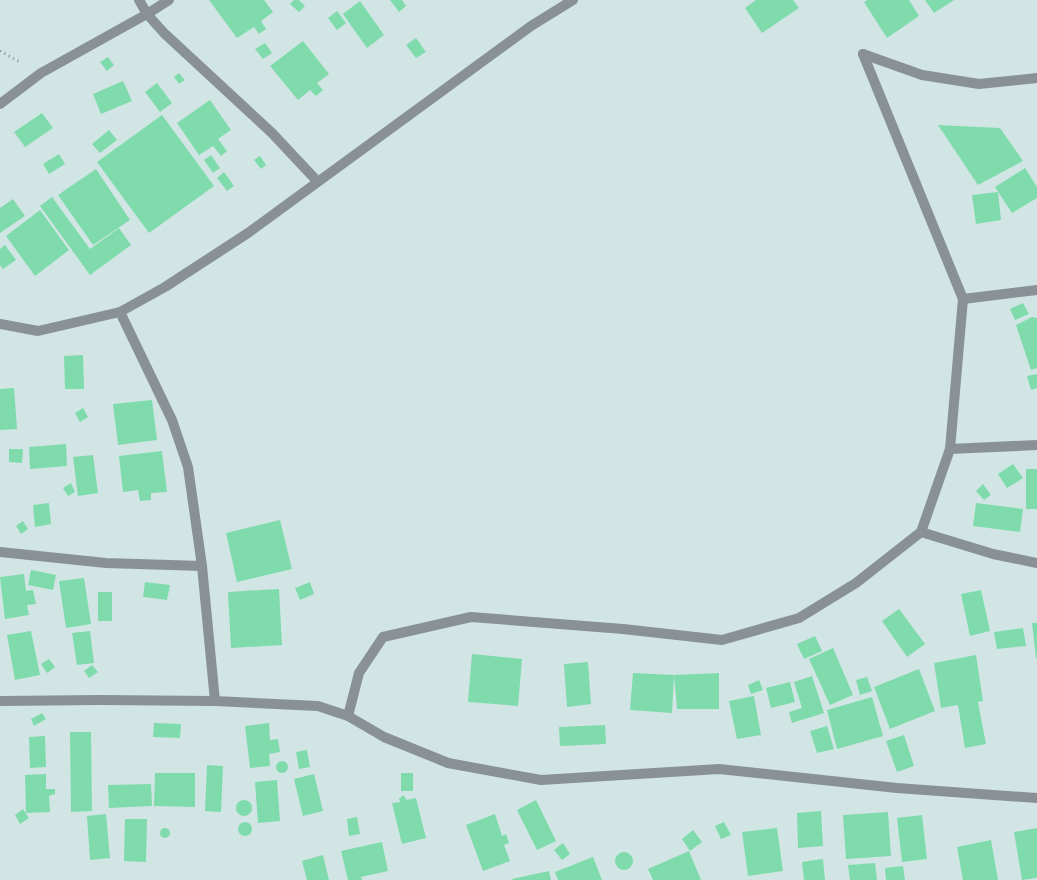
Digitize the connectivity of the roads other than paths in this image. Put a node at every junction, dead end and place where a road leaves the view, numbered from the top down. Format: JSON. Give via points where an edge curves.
{"nodes":[{"id":1,"x":139,"y":0,"type":"edge"},
{"id":2,"x":169,"y":0,"type":"edge"},
{"id":3,"x":573,"y":0,"type":"edge"},
{"id":4,"x":147,"y":14,"type":"junction"},
{"id":5,"x":1037,"y":78,"type":"edge"},
{"id":6,"x":0,"y":104,"type":"edge"},
{"id":7,"x":318,"y":181,"type":"junction"},
{"id":8,"x":1037,"y":290,"type":"edge"},
{"id":9,"x":963,"y":299,"type":"junction"},
{"id":10,"x":120,"y":312,"type":"junction"},
{"id":11,"x":0,"y":324,"type":"edge"},
{"id":12,"x":1037,"y":445,"type":"edge"},
{"id":13,"x":950,"y":449,"type":"junction"},
{"id":14,"x":921,"y":532,"type":"junction"},
{"id":15,"x":0,"y":552,"type":"edge"},
{"id":16,"x":1037,"y":563,"type":"edge"},
{"id":17,"x":202,"y":566,"type":"junction"},
{"id":18,"x":0,"y":701,"type":"edge"},
{"id":19,"x":215,"y":701,"type":"junction"},
{"id":20,"x":348,"y":716,"type":"junction"},
{"id":21,"x":1037,"y":798,"type":"edge"}],
"edges":[{"from":1,"to":4,"type":"street"},
{"from":2,"to":4,"type":"street"},
{"from":3,"to":7,"type":"street","via":[[531,26]]},
{"from":4,"to":6,"type":"street","via":[[41,73]]},
{"from":4,"to":7,"type":"street"},
{"from":5,"to":9,"type":"street","via":[[980,84],[922,75],[863,54]]},
{"from":7,"to":10,"type":"street","via":[[248,233]]},
{"from":8,"to":9,"type":"street"},
{"from":9,"to":13,"type":"street"},
{"from":10,"to":11,"type":"street","via":[[38,332]]},
{"from":10,"to":17,"type":"street","via":[[172,420],[188,467]]},
{"from":12,"to":13,"type":"street"},
{"from":13,"to":14,"type":"street"},
{"from":14,"to":16,"type":"street","via":[[993,554]]},
{"from":14,"to":20,"type":"street","via":[[856,583],[798,618],[722,640],[470,618],[383,637],[359,673]]},
{"from":15,"to":17,"type":"street","via":[[106,563]]},
{"from":17,"to":19,"type":"street"},
{"from":18,"to":19,"type":"street"},
{"from":19,"to":20,"type":"street","via":[[318,706]]},
{"from":20,"to":21,"type":"street","via":[[384,737],[448,763],[541,780],[719,769],[897,788]]}]}
